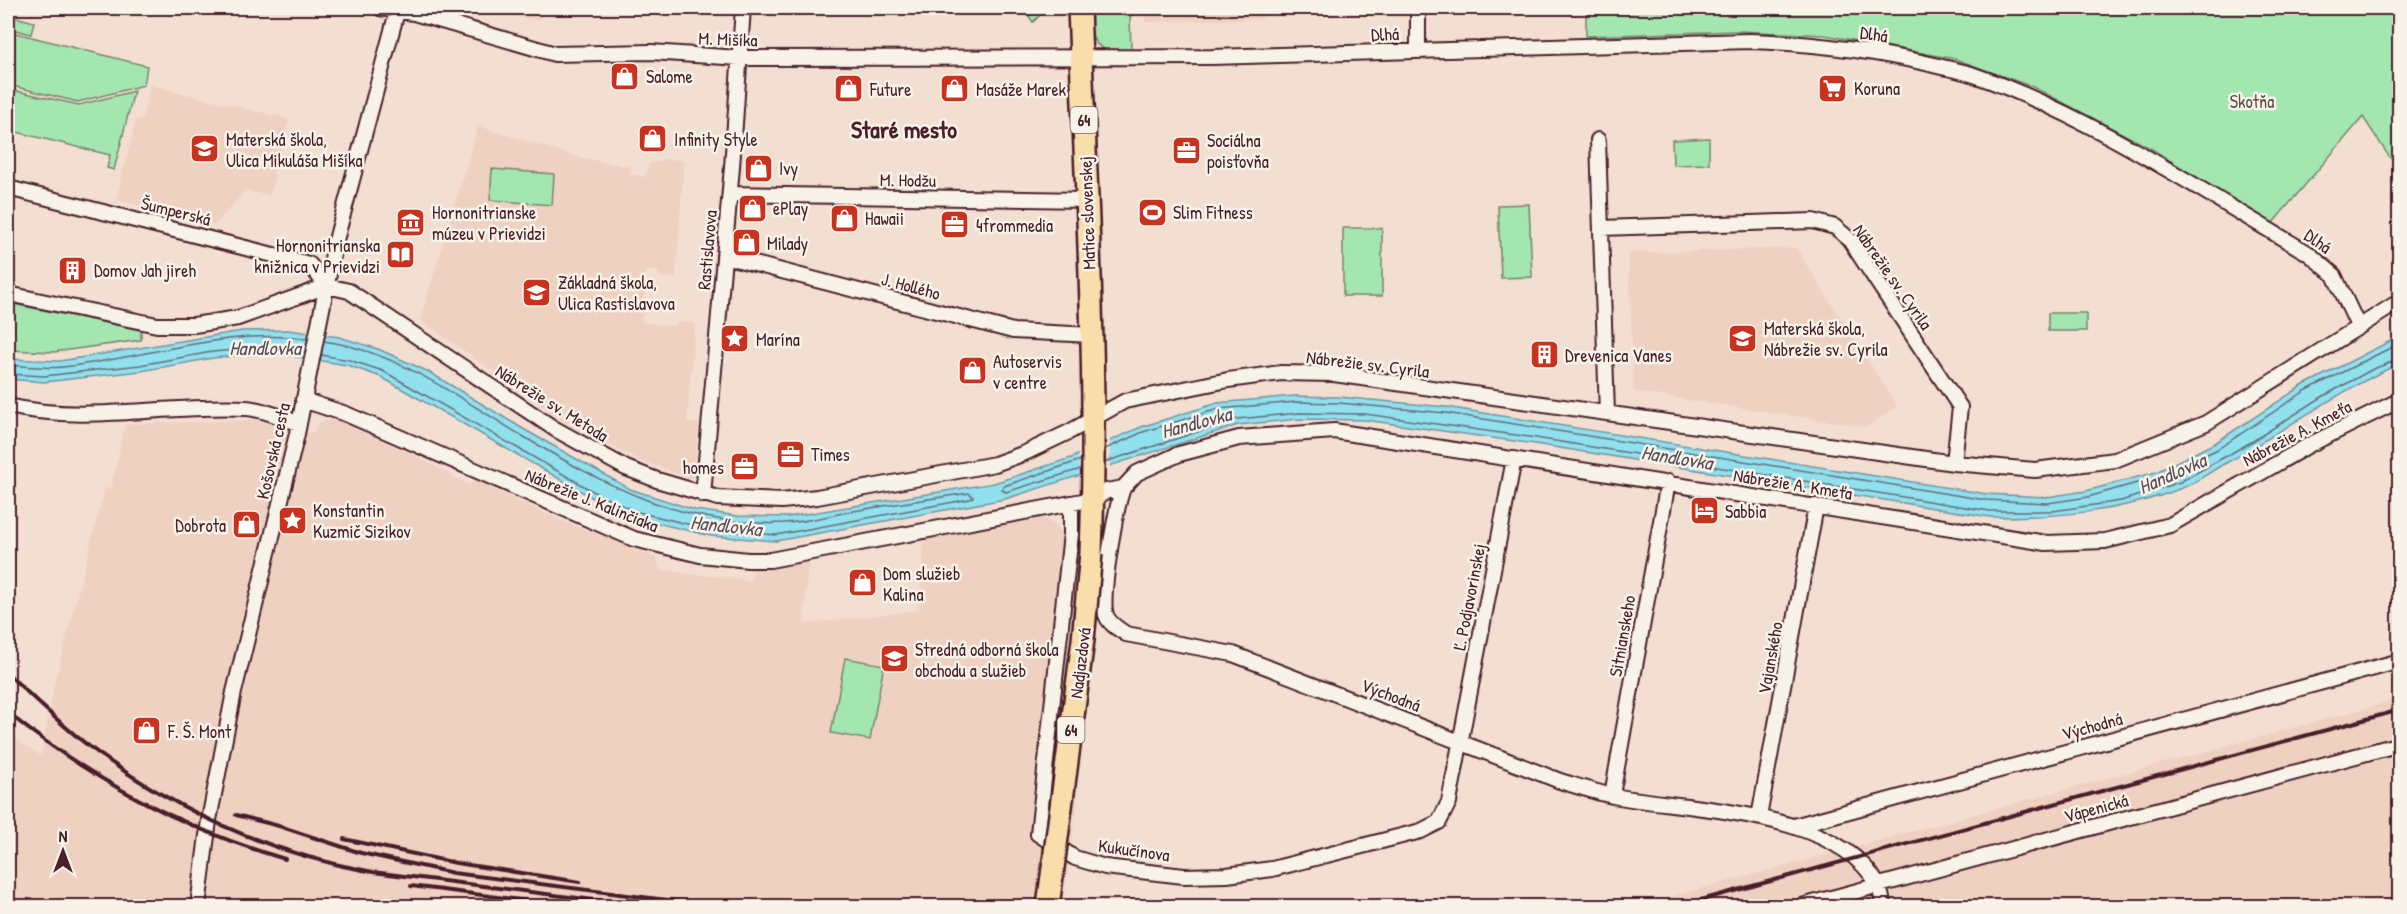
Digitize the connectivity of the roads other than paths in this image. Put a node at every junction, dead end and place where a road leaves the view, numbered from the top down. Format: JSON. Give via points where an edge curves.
{"nodes":[{"id":1,"x":380,"y":8,"type":"edge"},
{"id":2,"x":743,"y":8,"type":"edge"},
{"id":3,"x":1079,"y":8,"type":"edge"},
{"id":4,"x":1418,"y":8,"type":"edge"},
{"id":5,"x":398,"y":9,"type":"edge"},
{"id":6,"x":1418,"y":51,"type":"junction"},
{"id":7,"x":1081,"y":56,"type":"junction"},
{"id":8,"x":739,"y":58,"type":"junction"},
{"id":9,"x":1599,"y":140,"type":"dead end"},
{"id":10,"x":8,"y":188,"type":"edge"},
{"id":11,"x":730,"y":194,"type":"junction"},
{"id":12,"x":1087,"y":200,"type":"junction"},
{"id":13,"x":1601,"y":228,"type":"junction"},
{"id":14,"x":724,"y":256,"type":"junction"},
{"id":15,"x":327,"y":286,"type":"junction"},
{"id":16,"x":8,"y":294,"type":"edge"},
{"id":17,"x":2400,"y":301,"type":"edge"},
{"id":18,"x":2358,"y":326,"type":"junction"},
{"id":19,"x":1092,"y":335,"type":"junction"},
{"id":20,"x":303,"y":400,"type":"junction"},
{"id":21,"x":2400,"y":400,"type":"edge"},
{"id":22,"x":8,"y":406,"type":"edge"},
{"id":23,"x":1607,"y":413,"type":"junction"},
{"id":24,"x":1094,"y":418,"type":"junction"},
{"id":25,"x":299,"y":423,"type":"junction"},
{"id":26,"x":1514,"y":459,"type":"junction"},
{"id":27,"x":1954,"y":463,"type":"junction"},
{"id":28,"x":1668,"y":482,"type":"junction"},
{"id":29,"x":1124,"y":488,"type":"junction"},
{"id":30,"x":1094,"y":489,"type":"junction"},
{"id":31,"x":703,"y":495,"type":"junction"},
{"id":32,"x":1071,"y":503,"type":"junction"},
{"id":33,"x":1816,"y":506,"type":"junction"},
{"id":34,"x":1098,"y":543,"type":"junction"},
{"id":35,"x":2400,"y":661,"type":"edge"},
{"id":36,"x":1460,"y":741,"type":"junction"},
{"id":37,"x":2400,"y":744,"type":"edge"},
{"id":38,"x":1612,"y":795,"type":"junction"},
{"id":39,"x":1759,"y":817,"type":"junction"},
{"id":40,"x":1794,"y":826,"type":"junction"},
{"id":41,"x":1879,"y":885,"type":"junction"},
{"id":42,"x":198,"y":906,"type":"edge"},
{"id":43,"x":1048,"y":906,"type":"edge"},
{"id":44,"x":1802,"y":906,"type":"edge"},
{"id":45,"x":1884,"y":906,"type":"edge"}],
"edges":[{"from":1,"to":5,"type":"street","name":"M. Mišíka"},
{"from":2,"to":8,"type":"street","name":"Rastislavova"},
{"from":3,"to":7,"type":"main road","name":"Matice slovenskej","number":"64"},
{"from":4,"to":6,"type":"street"},
{"from":5,"to":8,"type":"street","name":"M. Mišíka","via":[[555,54],[651,52]]},
{"from":5,"to":15,"type":"street","name":"Košovská cesta"},
{"from":6,"to":7,"type":"street","name":"Dlhá"},
{"from":6,"to":18,"type":"street","name":"Dlhá","via":[[1749,41],[1823,45],[1885,54],[1972,75],[2078,119],[2308,253],[2334,275]]},
{"from":7,"to":8,"type":"street","name":"M. Mišíka"},
{"from":7,"to":12,"type":"main road","name":"Matice slovenskej","number":"64"},
{"from":8,"to":11,"type":"street","name":"Rastislavova"},
{"from":9,"to":13,"type":"street"},
{"from":10,"to":15,"type":"street","name":"Šumperská","via":[[309,264]]},
{"from":11,"to":12,"type":"street","name":"M. Hodžu"},
{"from":11,"to":14,"type":"street","name":"Rastislavova"},
{"from":12,"to":19,"type":"main road","name":"Matice slovenskej","number":"64"},
{"from":13,"to":23,"type":"street"},
{"from":13,"to":27,"type":"street","name":"Nábrežie sv. Cyrila","via":[[1813,221],[1835,226],[1849,239],[1960,407]]},
{"from":14,"to":19,"type":"street","name":"J. Hollého","via":[[1013,331]]},
{"from":14,"to":31,"type":"street","name":"Rastislavova"},
{"from":15,"to":16,"type":"street","via":[[238,318],[194,325],[157,325]]},
{"from":15,"to":20,"type":"street","name":"Košovská cesta"},
{"from":15,"to":31,"type":"street","name":"Nábrežie sv. Metoda","via":[[349,291],[555,429],[626,468]]},
{"from":17,"to":18,"type":"street","name":"Nábrežie sv. Cyrila"},
{"from":18,"to":27,"type":"street","name":"Nábrežie sv. Cyrila","via":[[2206,423],[2115,460],[2035,470]]},
{"from":19,"to":24,"type":"main road","name":"Matice slovenskej","number":"64"},
{"from":20,"to":25,"type":"street","name":"Košovská cesta"},
{"from":20,"to":32,"type":"street","name":"Nábrežie J. Kalinčiaka","via":[[346,414],[616,533],[677,551],[722,558],[789,557]]},
{"from":21,"to":33,"type":"street","name":"Nábrežie A. Kmeťa","via":[[2309,445],[2170,525],[2105,541],[2046,543]]},
{"from":22,"to":25,"type":"street","via":[[63,413],[126,414],[248,408]]},
{"from":23,"to":24,"type":"street","name":"Nábrežie sv. Cyrila","via":[[1334,374],[1281,373],[1125,400]]},
{"from":23,"to":27,"type":"street","name":"Nábrežie sv. Cyrila"},
{"from":24,"to":30,"type":"main road","name":"Nadjazdová","number":"64"},
{"from":24,"to":31,"type":"street","name":"Nábrežie sv. Metoda","via":[[1042,446],[995,464],[782,501]]},
{"from":25,"to":42,"type":"street","name":"Košovská cesta","via":[[234,692],[209,820]]},
{"from":26,"to":28,"type":"street","name":"Nábrežie A. Kmeťa"},
{"from":26,"to":29,"type":"street","name":"Nábrežie A. Kmeťa","via":[[1334,431],[1257,436],[1179,454],[1137,473]]},
{"from":26,"to":36,"type":"street","name":"Ľ. Podjavorinskej"},
{"from":28,"to":33,"type":"street","name":"Nábrežie A. Kmeťa"},
{"from":28,"to":38,"type":"street","name":"Sitnianskeho"},
{"from":29,"to":30,"type":"street","name":"Nábrežie A. Kmeťa"},
{"from":29,"to":34,"type":"street","name":"Východná"},
{"from":30,"to":32,"type":"street","name":"Nábrežie J. Kalinčiaka"},
{"from":30,"to":34,"type":"main road","name":"Nadjazdová","number":"64"},
{"from":32,"to":36,"type":"street","name":"Kukučínova","via":[[1071,534],[1038,834],[1075,858],[1105,867],[1227,875],[1272,869],[1421,831],[1439,822],[1449,802]]},
{"from":33,"to":39,"type":"street","name":"Vajanského"},
{"from":34,"to":36,"type":"street","name":"Východná","via":[[1106,614],[1113,626],[1126,634],[1233,654]]},
{"from":34,"to":43,"type":"main road","name":"Nadjazdová","number":"64","bridge":true},
{"from":35,"to":40,"type":"street","name":"Východná"},
{"from":36,"to":38,"type":"street","name":"Východná","via":[[1560,781]]},
{"from":37,"to":41,"type":"street","name":"Vápenická"},
{"from":38,"to":39,"type":"street","name":"Východná"},
{"from":39,"to":40,"type":"street","name":"Východná"},
{"from":40,"to":41,"type":"street","name":"Východná","via":[[1835,843],[1857,858]]},
{"from":41,"to":44,"type":"street","name":"Vápenická"},
{"from":41,"to":45,"type":"street"}]}
